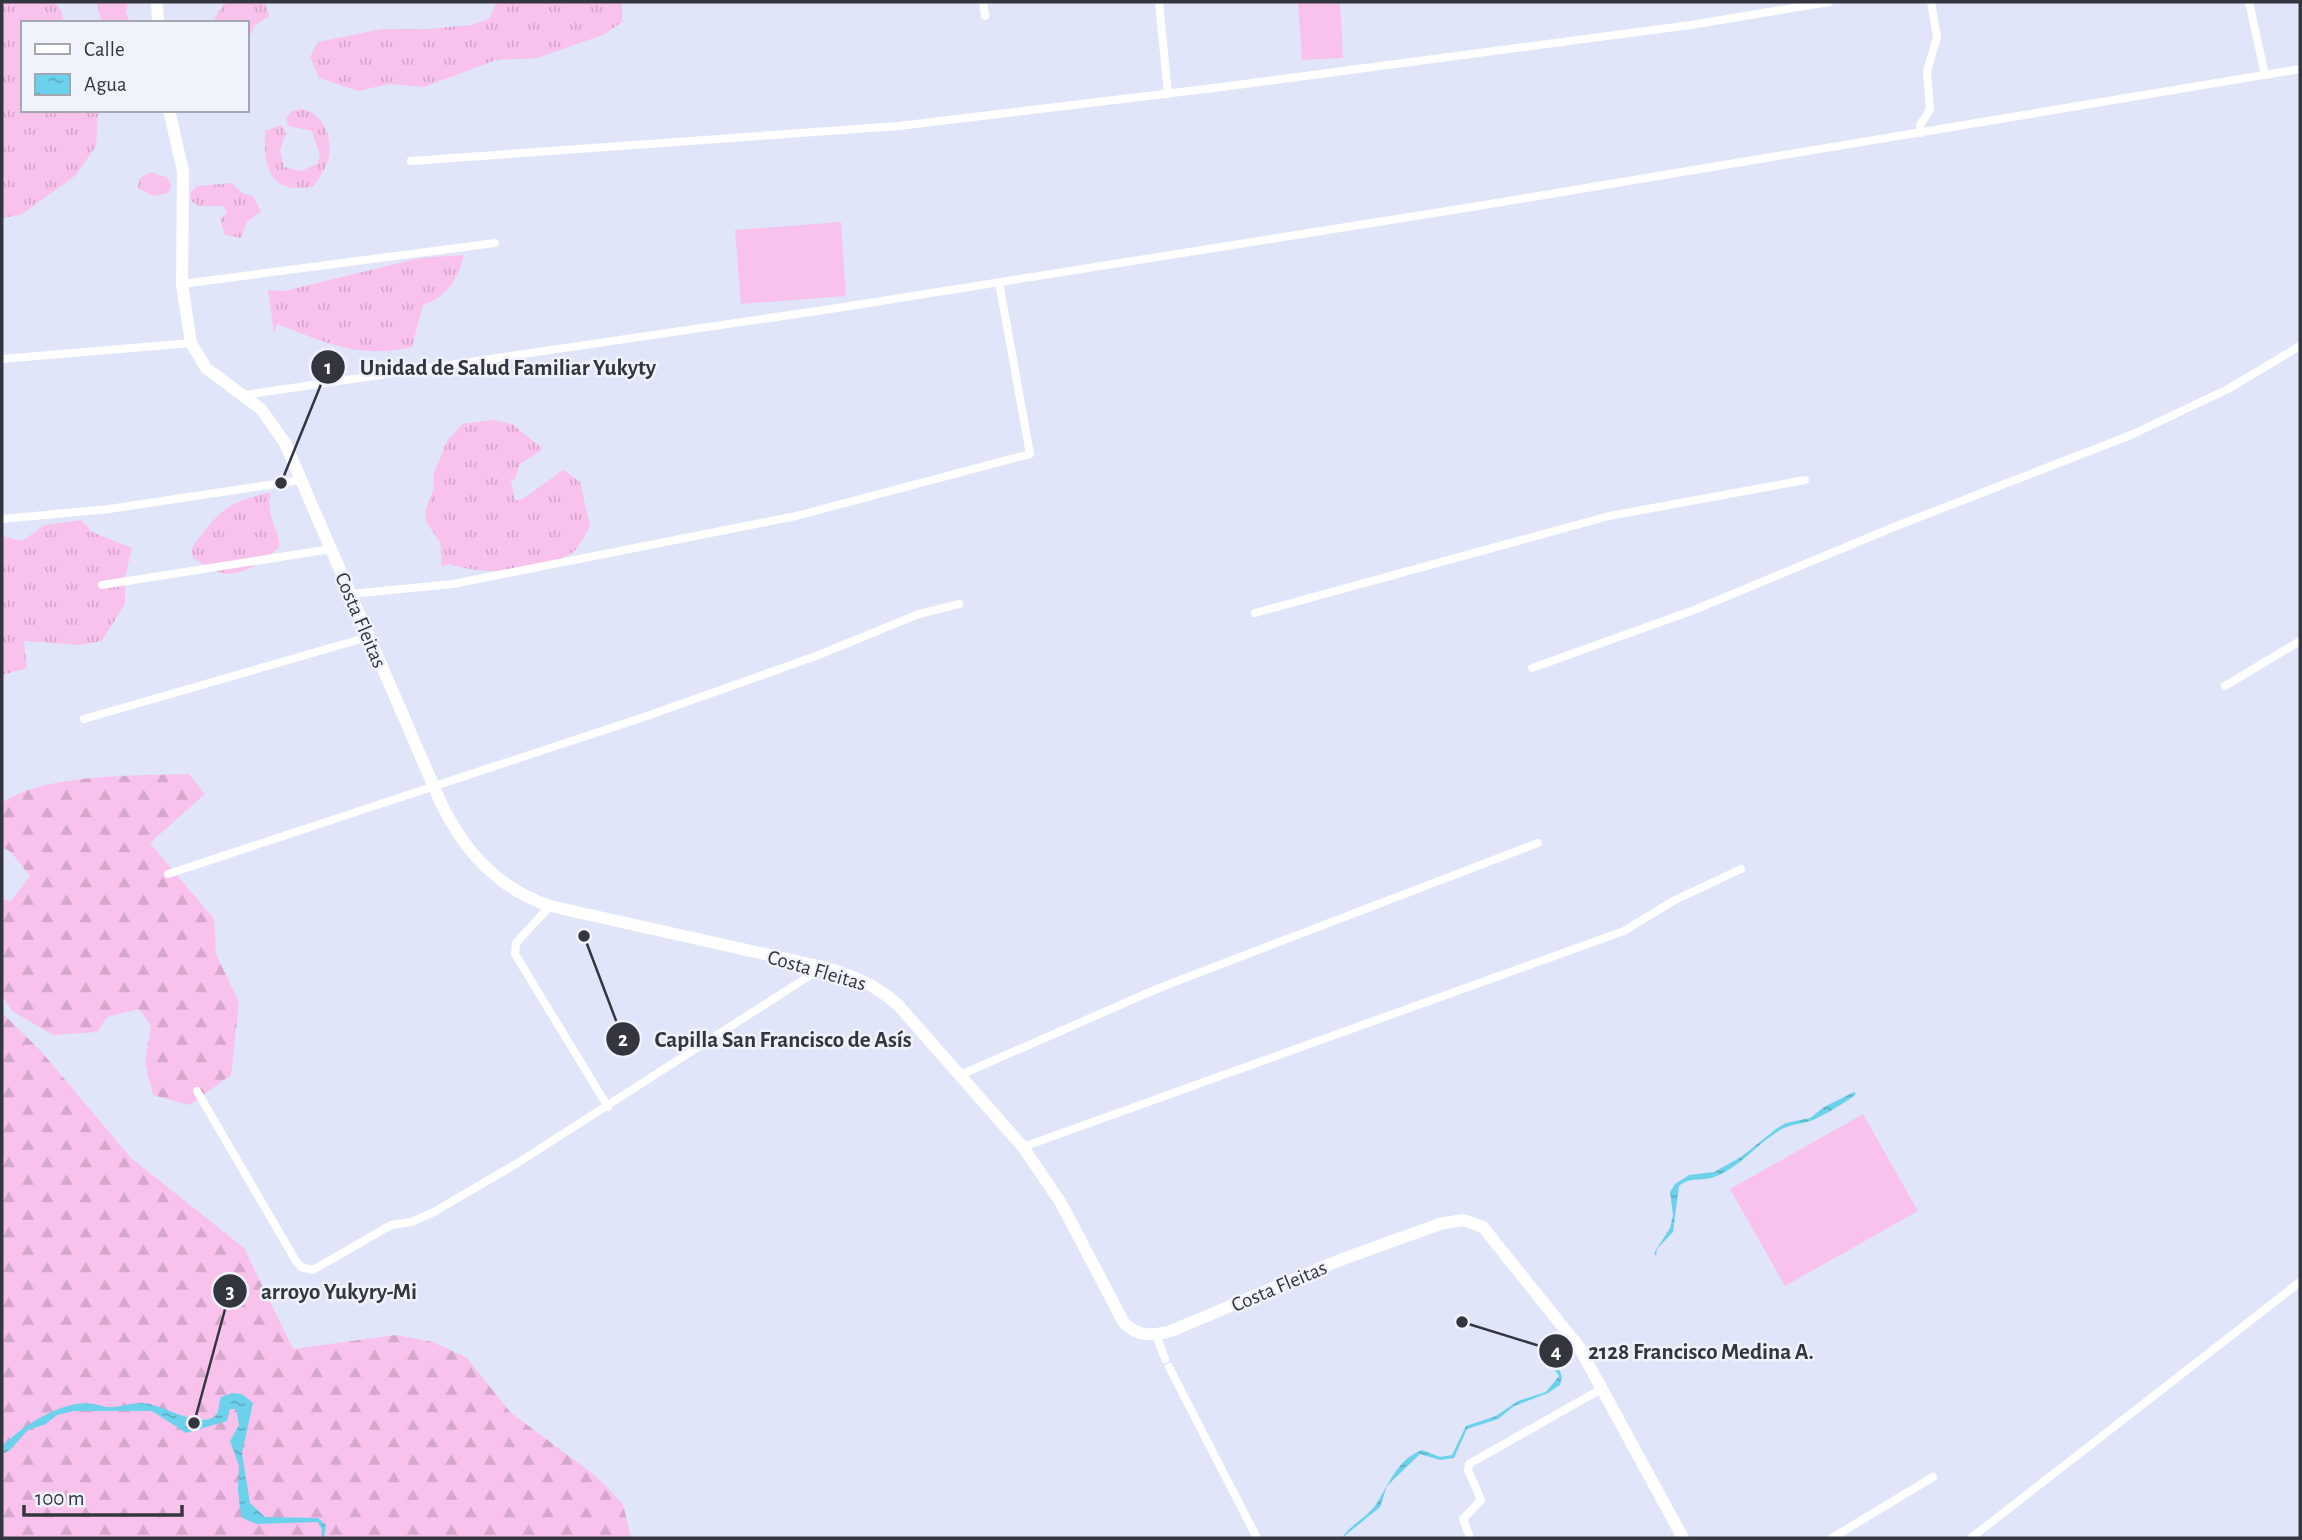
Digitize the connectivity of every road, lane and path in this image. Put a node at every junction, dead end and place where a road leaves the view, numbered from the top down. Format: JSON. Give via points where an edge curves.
{"nodes":[{"id":1,"x":157,"y":2,"type":"edge"},
{"id":2,"x":983,"y":2,"type":"edge"},
{"id":3,"x":1159,"y":2,"type":"edge"},
{"id":4,"x":1829,"y":2,"type":"edge"},
{"id":5,"x":1931,"y":2,"type":"edge"},
{"id":6,"x":2249,"y":2,"type":"edge"},
{"id":7,"x":985,"y":16,"type":"dead end"},
{"id":8,"x":158,"y":21,"type":"edge"},
{"id":9,"x":2300,"y":69,"type":"edge"},
{"id":10,"x":2265,"y":75,"type":"junction"},
{"id":11,"x":1168,"y":94,"type":"junction"},
{"id":12,"x":169,"y":112,"type":"edge"},
{"id":13,"x":1921,"y":133,"type":"junction"},
{"id":14,"x":411,"y":161,"type":"dead end"},
{"id":15,"x":495,"y":243,"type":"dead end"},
{"id":16,"x":999,"y":282,"type":"junction"},
{"id":17,"x":182,"y":284,"type":"junction"},
{"id":18,"x":191,"y":343,"type":"junction"},
{"id":19,"x":2300,"y":346,"type":"edge"},
{"id":20,"x":2,"y":359,"type":"edge"},
{"id":21,"x":244,"y":395,"type":"junction"},
{"id":22,"x":302,"y":480,"type":"junction"},
{"id":23,"x":1805,"y":480,"type":"dead end"},
{"id":24,"x":2,"y":519,"type":"edge"},
{"id":25,"x":331,"y":549,"type":"junction"},
{"id":26,"x":102,"y":585,"type":"dead end"},
{"id":27,"x":350,"y":594,"type":"junction"},
{"id":28,"x":959,"y":604,"type":"dead end"},
{"id":29,"x":1255,"y":613,"type":"dead end"},
{"id":30,"x":368,"y":637,"type":"junction"},
{"id":31,"x":2300,"y":641,"type":"edge"},
{"id":32,"x":1532,"y":668,"type":"dead end"},
{"id":33,"x":2225,"y":686,"type":"dead end"},
{"id":34,"x":84,"y":719,"type":"dead end"},
{"id":35,"x":433,"y":785,"type":"junction"},
{"id":36,"x":1538,"y":842,"type":"dead end"},
{"id":37,"x":1741,"y":869,"type":"dead end"},
{"id":38,"x":168,"y":874,"type":"dead end"},
{"id":39,"x":550,"y":906,"type":"junction"},
{"id":40,"x":823,"y":967,"type":"junction"},
{"id":41,"x":960,"y":1075,"type":"junction"},
{"id":42,"x":197,"y":1091,"type":"dead end"},
{"id":43,"x":607,"y":1107,"type":"junction"},
{"id":44,"x":1023,"y":1147,"type":"junction"},
{"id":45,"x":2300,"y":1282,"type":"edge"},
{"id":46,"x":1156,"y":1335,"type":"junction"},
{"id":47,"x":1603,"y":1388,"type":"junction"},
{"id":48,"x":1933,"y":1477,"type":"dead end"},
{"id":49,"x":1257,"y":1538,"type":"edge"},
{"id":50,"x":1470,"y":1538,"type":"edge"},
{"id":51,"x":1683,"y":1538,"type":"edge"},
{"id":52,"x":1832,"y":1538,"type":"edge"},
{"id":53,"x":1971,"y":1538,"type":"edge"}],
"edges":[{"from":1,"to":8,"type":"main road"},
{"from":2,"to":7,"type":"street"},
{"from":3,"to":11,"type":"street"},
{"from":4,"to":11,"type":"street","via":[[1690,25]]},
{"from":5,"to":13,"type":"street","via":[[1937,37],[1927,71],[1930,110],[1920,125]]},
{"from":6,"to":10,"type":"street"},
{"from":9,"to":10,"type":"street"},
{"from":10,"to":13,"type":"street"},
{"from":11,"to":14,"type":"street","via":[[899,126]]},
{"from":12,"to":17,"type":"main road","name":"Costa Fleitas","via":[[184,189]]},
{"from":13,"to":16,"type":"street"},
{"from":15,"to":17,"type":"street"},
{"from":16,"to":21,"type":"street"},
{"from":16,"to":27,"type":"street","via":[[1030,454],[796,516],[453,584]]},
{"from":17,"to":18,"type":"main road","name":"Costa Fleitas"},
{"from":18,"to":20,"type":"street"},
{"from":18,"to":21,"type":"main road","name":"Costa Fleitas","via":[[205,368]]},
{"from":19,"to":32,"type":"street","via":[[2228,389],[2131,435],[1694,610]]},
{"from":21,"to":22,"type":"main road","name":"Costa Fleitas","via":[[272,422]]},
{"from":22,"to":24,"type":"street","via":[[109,509]]},
{"from":22,"to":25,"type":"main road","name":"Costa Fleitas"},
{"from":23,"to":29,"type":"street","via":[[1609,516]]},
{"from":25,"to":26,"type":"street"},
{"from":25,"to":27,"type":"main road","name":"Costa Fleitas"},
{"from":27,"to":30,"type":"main road","name":"Costa Fleitas"},
{"from":28,"to":35,"type":"street","via":[[919,614],[644,717]]},
{"from":30,"to":34,"type":"street"},
{"from":30,"to":35,"type":"main road","name":"Costa Fleitas"},
{"from":31,"to":33,"type":"street"},
{"from":35,"to":38,"type":"street"},
{"from":35,"to":39,"type":"main road","name":"Costa Fleitas","via":[[458,835],[491,873],[514,892]]},
{"from":36,"to":41,"type":"street","via":[[1159,988]]},
{"from":37,"to":44,"type":"street","via":[[1673,901],[1624,931]]},
{"from":39,"to":40,"type":"main road","name":"Costa Fleitas"},
{"from":39,"to":43,"type":"street","via":[[516,943],[514,954]]},
{"from":40,"to":41,"type":"main road","name":"Costa Fleitas","via":[[887,995]]},
{"from":40,"to":43,"type":"street"},
{"from":41,"to":44,"type":"main road","name":"Costa Fleitas"},
{"from":42,"to":43,"type":"street","via":[[296,1261],[313,1270],[391,1225],[432,1213]]},
{"from":44,"to":46,"type":"main road","name":"Costa Fleitas","via":[[1061,1203],[1124,1323],[1135,1332]]},
{"from":45,"to":53,"type":"street"},
{"from":46,"to":47,"type":"main road","name":"Costa Fleitas","via":[[1351,1256],[1463,1220],[1483,1227],[1495,1239],[1579,1347]]},
{"from":46,"to":49,"type":"street"},
{"from":47,"to":50,"type":"street","via":[[1469,1464],[1481,1500],[1463,1519]]},
{"from":47,"to":51,"type":"main road","name":"Costa Fleitas"},
{"from":48,"to":52,"type":"street"}]}
